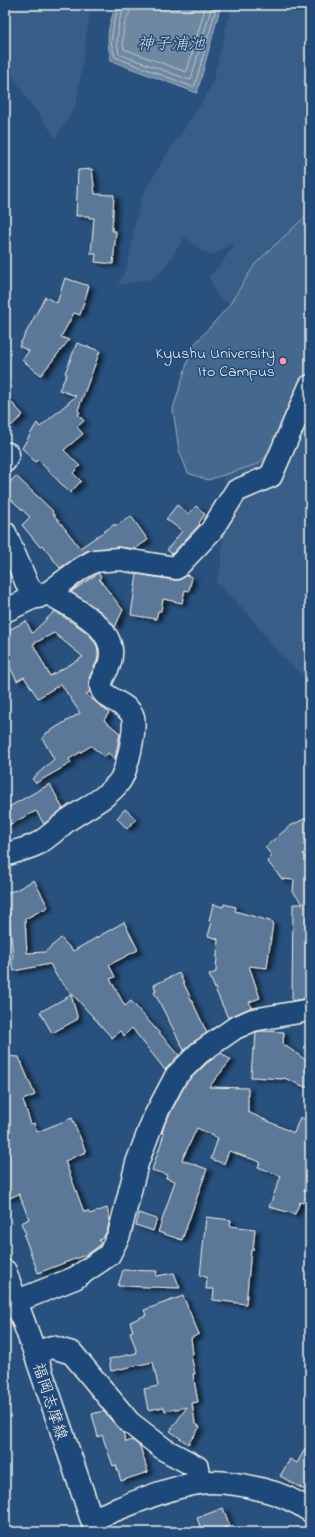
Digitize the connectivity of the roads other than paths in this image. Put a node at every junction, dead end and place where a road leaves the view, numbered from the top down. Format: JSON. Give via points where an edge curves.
{"nodes":[{"id":1,"x":310,"y":386,"type":"edge"},
{"id":2,"x":5,"y":533,"type":"edge"},
{"id":3,"x":43,"y":595,"type":"junction"},
{"id":4,"x":5,"y":611,"type":"edge"},
{"id":5,"x":5,"y":855,"type":"edge"},
{"id":6,"x":310,"y":1010,"type":"edge"},
{"id":7,"x":5,"y":1271,"type":"edge"},
{"id":8,"x":11,"y":1304,"type":"edge"},
{"id":9,"x":35,"y":1353,"type":"junction"},
{"id":10,"x":200,"y":1483,"type":"junction"},
{"id":11,"x":310,"y":1511,"type":"edge"},
{"id":12,"x":94,"y":1525,"type":"edge"}],
"edges":[{"from":1,"to":3,"type":"street","via":[[271,476],[236,491],[211,531],[176,568],[119,559],[94,561]]},
{"from":2,"to":3,"type":"street","via":[[28,586]]},
{"from":3,"to":4,"type":"street"},
{"from":3,"to":5,"type":"street","via":[[89,618],[105,633],[111,646],[111,658],[100,683],[102,691],[126,708],[133,717],[134,731],[120,781],[100,799],[36,844]]},
{"from":6,"to":8,"type":"street","via":[[253,1020],[235,1028],[199,1053],[176,1076],[154,1118],[137,1163],[119,1235],[109,1255],[75,1278]]},
{"from":7,"to":8,"type":"street","name":"福岡志摩線"},
{"from":8,"to":9,"type":"street","name":"福岡志摩線"},
{"from":9,"to":10,"type":"street","via":[[52,1347],[72,1353],[129,1422],[165,1450],[197,1467]]},
{"from":9,"to":12,"type":"street","name":"福岡志摩線"},
{"from":10,"to":11,"type":"street","via":[[224,1482],[264,1490],[278,1494]]},
{"from":10,"to":12,"type":"street","via":[[164,1492]]}]}
